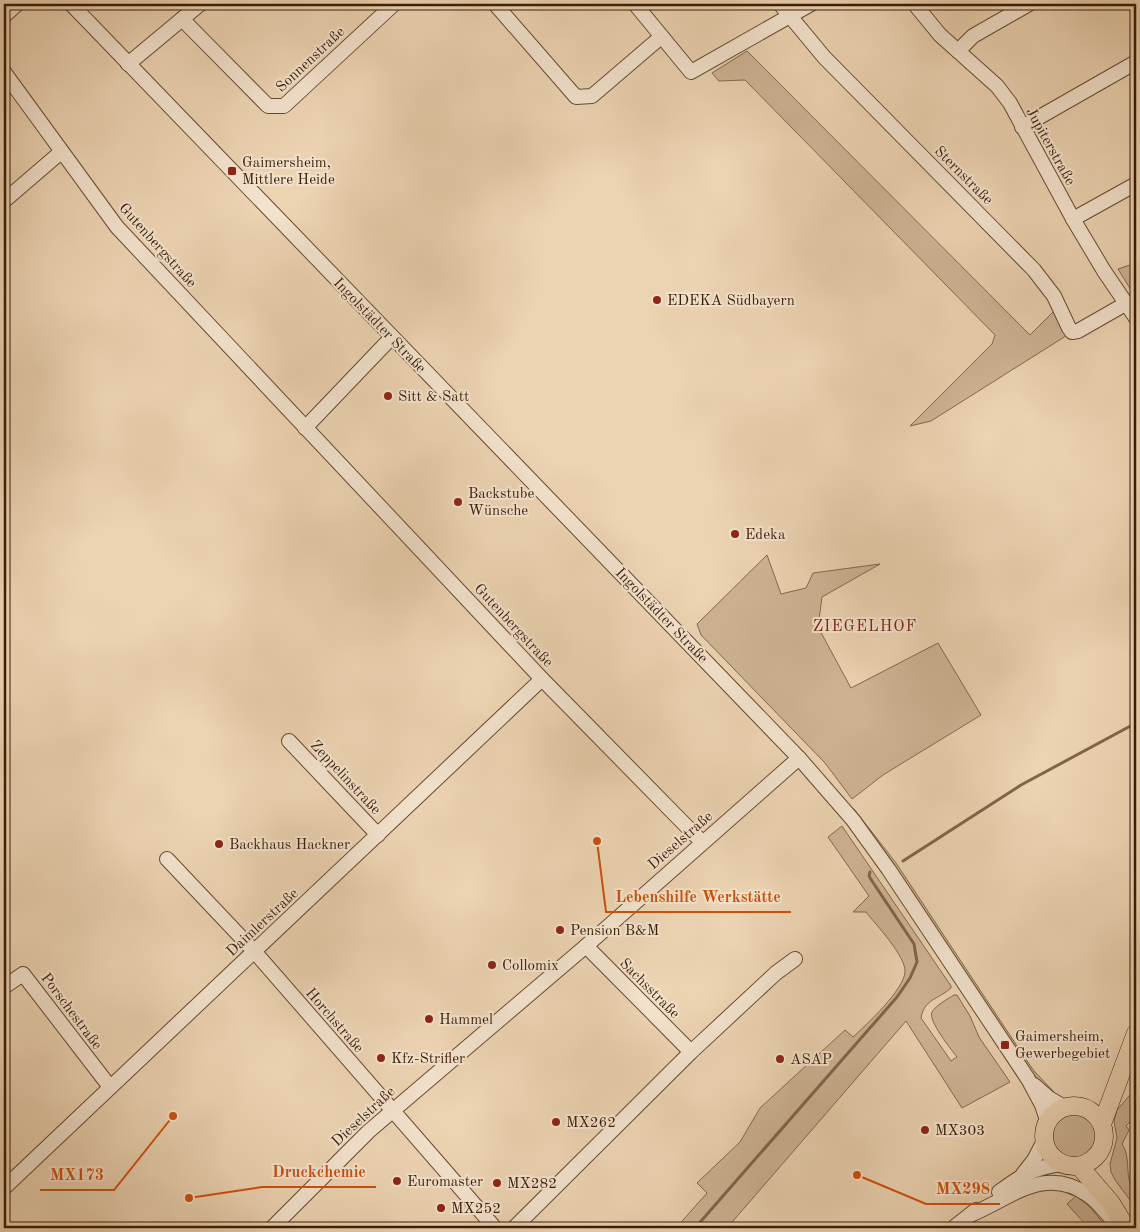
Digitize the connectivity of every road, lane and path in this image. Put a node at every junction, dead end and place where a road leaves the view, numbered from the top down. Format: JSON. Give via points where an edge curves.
{"nodes":[{"id":1,"x":17,"y":4,"type":"edge"},
{"id":2,"x":71,"y":4,"type":"edge"},
{"id":3,"x":200,"y":4,"type":"edge"},
{"id":4,"x":394,"y":4,"type":"edge"},
{"id":5,"x":495,"y":4,"type":"edge"},
{"id":6,"x":635,"y":4,"type":"edge"},
{"id":7,"x":780,"y":4,"type":"edge"},
{"id":8,"x":810,"y":4,"type":"edge"},
{"id":9,"x":1029,"y":4,"type":"edge"},
{"id":10,"x":917,"y":5,"type":"edge"},
{"id":11,"x":4,"y":16,"type":"edge"},
{"id":12,"x":789,"y":16,"type":"junction"},
{"id":13,"x":182,"y":19,"type":"junction"},
{"id":14,"x":662,"y":37,"type":"junction"},
{"id":15,"x":958,"y":51,"type":"junction"},
{"id":16,"x":1136,"y":62,"type":"edge"},
{"id":17,"x":128,"y":64,"type":"junction"},
{"id":18,"x":4,"y":72,"type":"edge"},
{"id":19,"x":1022,"y":127,"type":"junction"},
{"id":20,"x":61,"y":152,"type":"junction"},
{"id":21,"x":1136,"y":184,"type":"edge"},
{"id":22,"x":4,"y":201,"type":"edge"},
{"id":23,"x":1073,"y":219,"type":"junction"},
{"id":24,"x":1126,"y":303,"type":"junction"},
{"id":25,"x":1136,"y":318,"type":"edge"},
{"id":26,"x":392,"y":337,"type":"junction"},
{"id":27,"x":305,"y":428,"type":"junction"},
{"id":28,"x":542,"y":678,"type":"junction"},
{"id":29,"x":290,"y":741,"type":"dead end"},
{"id":30,"x":799,"y":758,"type":"junction"},
{"id":31,"x":378,"y":835,"type":"junction"},
{"id":32,"x":702,"y":842,"type":"junction"},
{"id":33,"x":167,"y":859,"type":"dead end"},
{"id":34,"x":586,"y":946,"type":"junction"},
{"id":35,"x":254,"y":952,"type":"junction"},
{"id":36,"x":795,"y":959,"type":"dead end"},
{"id":37,"x":4,"y":987,"type":"edge"},
{"id":38,"x":1136,"y":1033,"type":"edge"},
{"id":39,"x":691,"y":1052,"type":"junction"},
{"id":40,"x":1123,"y":1064,"type":"junction"},
{"id":41,"x":1028,"y":1079,"type":"junction"},
{"id":42,"x":110,"y":1087,"type":"junction"},
{"id":43,"x":1064,"y":1107,"type":"junction"},
{"id":44,"x":1086,"y":1108,"type":"junction"},
{"id":45,"x":392,"y":1111,"type":"junction"},
{"id":46,"x":1047,"y":1120,"type":"junction"},
{"id":47,"x":1102,"y":1124,"type":"junction"},
{"id":48,"x":1044,"y":1141,"type":"junction"},
{"id":49,"x":1098,"y":1155,"type":"junction"},
{"id":50,"x":1061,"y":1164,"type":"junction"},
{"id":51,"x":1079,"y":1166,"type":"junction"},
{"id":52,"x":1021,"y":1176,"type":"junction"},
{"id":53,"x":4,"y":1188,"type":"edge"},
{"id":54,"x":1110,"y":1203,"type":"junction"},
{"id":55,"x":970,"y":1215,"type":"junction"},
{"id":56,"x":272,"y":1228,"type":"edge"},
{"id":57,"x":495,"y":1228,"type":"edge"},
{"id":58,"x":514,"y":1228,"type":"edge"},
{"id":59,"x":953,"y":1228,"type":"edge"},
{"id":60,"x":1121,"y":1228,"type":"edge"},
{"id":61,"x":1126,"y":1228,"type":"edge"}],
"edges":[{"from":1,"to":11,"type":"street"},
{"from":2,"to":17,"type":"street","name":"Ingolstädter Straße"},
{"from":3,"to":13,"type":"street"},
{"from":4,"to":13,"type":"street","name":"Sonnenstraße","via":[[284,106],[268,106]]},
{"from":5,"to":14,"type":"street","via":[[576,97],[592,96]]},
{"from":6,"to":14,"type":"street"},
{"from":7,"to":12,"type":"street","name":"Sternstraße"},
{"from":8,"to":12,"type":"street"},
{"from":9,"to":15,"type":"street","via":[[973,36]]},
{"from":10,"to":15,"type":"street","name":"Jupiterstraße","via":[[940,35]]},
{"from":12,"to":14,"type":"street","via":[[691,72]]},
{"from":12,"to":24,"type":"street","name":"Sternstraße","via":[[824,57],[1034,270],[1054,296],[1072,332]]},
{"from":13,"to":17,"type":"street"},
{"from":15,"to":19,"type":"street","name":"Jupiterstraße","via":[[997,86]]},
{"from":16,"to":19,"type":"street"},
{"from":17,"to":26,"type":"street","name":"Ingolstädter Straße"},
{"from":18,"to":20,"type":"street","name":"Gutenbergstraße"},
{"from":19,"to":23,"type":"street","name":"Jupiterstraße"},
{"from":20,"to":22,"type":"street"},
{"from":20,"to":27,"type":"street","name":"Gutenbergstraße","via":[[117,227]]},
{"from":21,"to":23,"type":"street"},
{"from":23,"to":24,"type":"street","name":"Jupiterstraße"},
{"from":24,"to":25,"type":"street","name":"Jupiterstraße"},
{"from":26,"to":27,"type":"street"},
{"from":26,"to":30,"type":"street","name":"Ingolstädter Straße"},
{"from":27,"to":28,"type":"street","name":"Gutenbergstraße"},
{"from":28,"to":31,"type":"street","name":"Daimlerstraße"},
{"from":28,"to":32,"type":"street","name":"Gutenbergstraße"},
{"from":29,"to":31,"type":"street","name":"Zeppelinstraße"},
{"from":30,"to":32,"type":"street","name":"Dieselstraße"},
{"from":30,"to":41,"type":"street","name":"Ingolstädter Straße","via":[[854,820],[890,870]]},
{"from":31,"to":35,"type":"street","name":"Daimlerstraße"},
{"from":32,"to":34,"type":"street","name":"Dieselstraße"},
{"from":33,"to":35,"type":"street","name":"Horchstraße"},
{"from":34,"to":39,"type":"street","name":"Sachsstraße"},
{"from":34,"to":45,"type":"street","name":"Dieselstraße"},
{"from":35,"to":42,"type":"street","name":"Daimlerstraße"},
{"from":35,"to":45,"type":"street","name":"Horchstraße"},
{"from":36,"to":39,"type":"street"},
{"from":37,"to":42,"type":"street","name":"Porschestraße","via":[[23,974]]},
{"from":38,"to":40,"type":"main road"},
{"from":39,"to":58,"type":"street"},
{"from":40,"to":44,"type":"main road","via":[[1097,1099]]},
{"from":40,"to":47,"type":"main road"},
{"from":41,"to":43,"type":"street"},
{"from":41,"to":46,"type":"street"},
{"from":42,"to":53,"type":"street","name":"Daimlerstraße"},
{"from":43,"to":44,"type":"main road"},
{"from":43,"to":46,"type":"main road"},
{"from":44,"to":47,"type":"main road"},
{"from":45,"to":56,"type":"street","name":"Dieselstraße"},
{"from":45,"to":57,"type":"street","name":"Horchstraße"},
{"from":46,"to":48,"type":"main road"},
{"from":47,"to":49,"type":"main road","via":[[1104,1140]]},
{"from":48,"to":50,"type":"main road","via":[[1047,1150]]},
{"from":48,"to":52,"type":"street"},
{"from":49,"to":51,"type":"main road"},
{"from":49,"to":54,"type":"main road"},
{"from":50,"to":51,"type":"main road"},
{"from":50,"to":52,"type":"street","via":[[1039,1167]]},
{"from":51,"to":54,"type":"main road"},
{"from":52,"to":55,"type":"street"},
{"from":54,"to":61,"type":"main road"},
{"from":55,"to":59,"type":"street"},
{"from":55,"to":60,"type":"street","via":[[1024,1188],[1052,1183],[1088,1195]]}]}
